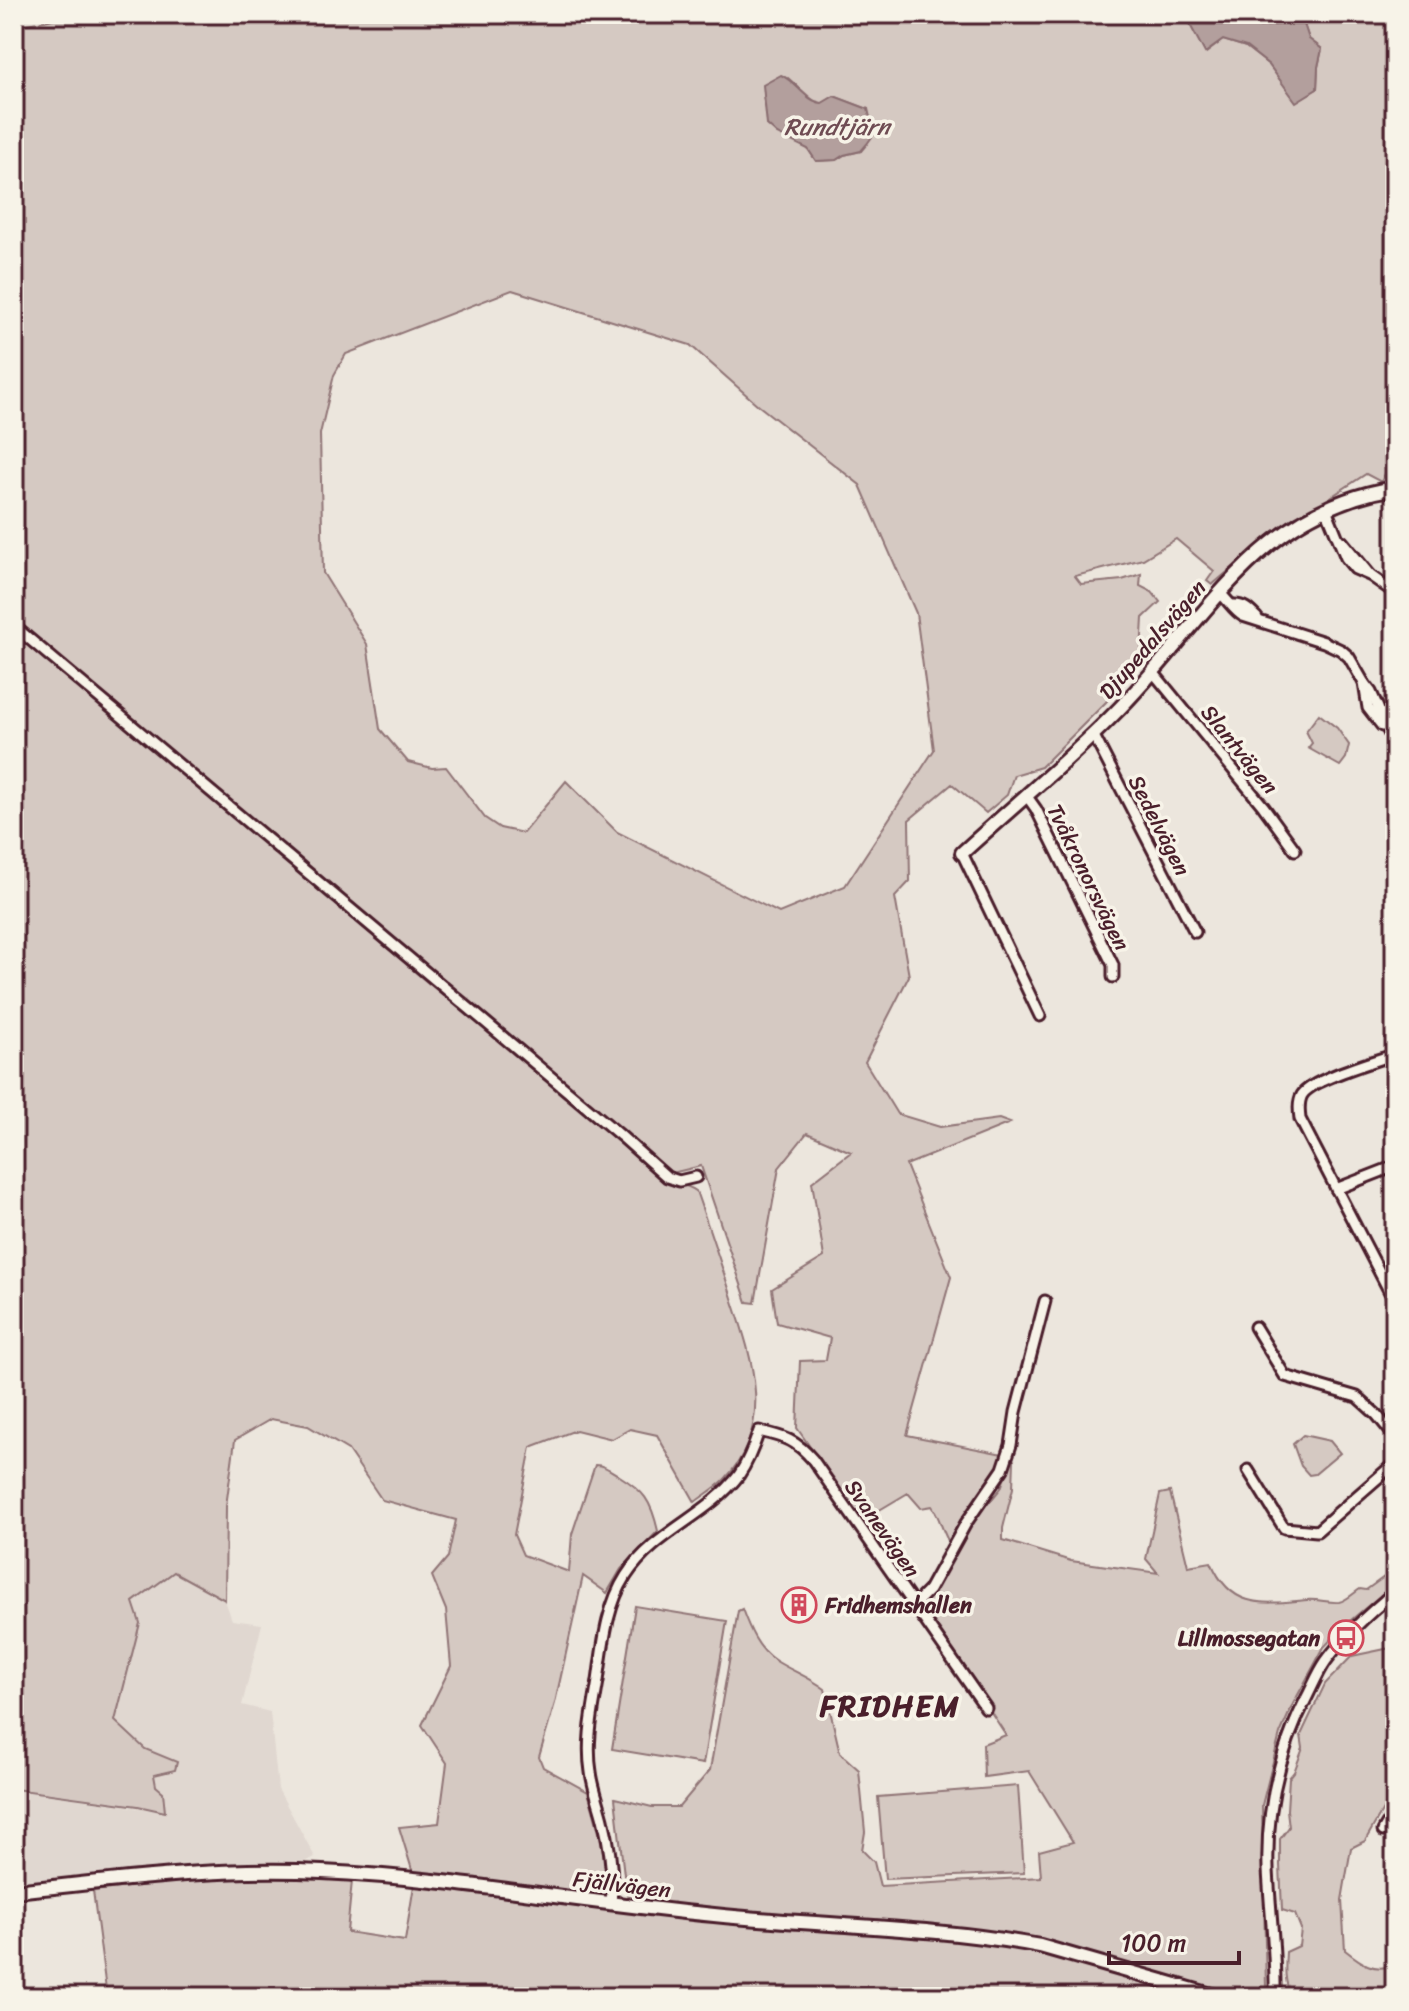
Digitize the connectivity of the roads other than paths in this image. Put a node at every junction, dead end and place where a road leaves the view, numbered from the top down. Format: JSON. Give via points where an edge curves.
{"nodes":[{"id":1,"x":1388,"y":14,"type":"edge"},
{"id":2,"x":1395,"y":19,"type":"edge"},
{"id":3,"x":1395,"y":488,"type":"edge"},
{"id":4,"x":1326,"y":509,"type":"junction"},
{"id":5,"x":1219,"y":592,"type":"junction"},
{"id":6,"x":1395,"y":593,"type":"edge"},
{"id":7,"x":14,"y":626,"type":"edge"},
{"id":8,"x":1153,"y":672,"type":"junction"},
{"id":9,"x":1093,"y":734,"type":"junction"},
{"id":10,"x":1395,"y":746,"type":"edge"},
{"id":11,"x":1026,"y":795,"type":"junction"},
{"id":12,"x":1295,"y":850,"type":"dead end"},
{"id":13,"x":962,"y":853,"type":"joint"},
{"id":14,"x":1195,"y":932,"type":"dead end"},
{"id":15,"x":1113,"y":977,"type":"dead end"},
{"id":16,"x":1040,"y":1016,"type":"dead end"},
{"id":17,"x":1395,"y":1054,"type":"edge"},
{"id":18,"x":1395,"y":1166,"type":"edge"},
{"id":19,"x":696,"y":1177,"type":"dead end"},
{"id":20,"x":1336,"y":1189,"type":"junction"},
{"id":21,"x":1392,"y":1290,"type":"edge"},
{"id":22,"x":1045,"y":1301,"type":"dead end"},
{"id":23,"x":1395,"y":1302,"type":"edge"},
{"id":24,"x":1255,"y":1327,"type":"dead end"},
{"id":25,"x":1395,"y":1437,"type":"edge"},
{"id":26,"x":1395,"y":1463,"type":"edge"},
{"id":27,"x":1248,"y":1470,"type":"dead end"},
{"id":28,"x":1395,"y":1592,"type":"edge"},
{"id":29,"x":1386,"y":1599,"type":"junction"},
{"id":30,"x":914,"y":1605,"type":"junction"},
{"id":31,"x":1395,"y":1613,"type":"edge"},
{"id":32,"x":986,"y":1708,"type":"dead end"},
{"id":33,"x":1395,"y":1799,"type":"edge"},
{"id":34,"x":1383,"y":1831,"type":"dead end"},
{"id":35,"x":14,"y":1891,"type":"edge"},
{"id":36,"x":611,"y":1903,"type":"junction"},
{"id":37,"x":1218,"y":1997,"type":"edge"},
{"id":38,"x":1275,"y":1997,"type":"edge"}],
"edges":[{"from":1,"to":2,"type":"street"},
{"from":3,"to":4,"type":"street","name":"Djupedalsvägen"},
{"from":4,"to":5,"type":"street","name":"Djupedalsvägen","via":[[1267,546]]},
{"from":4,"to":6,"type":"street","via":[[1339,538],[1371,576]]},
{"from":5,"to":8,"type":"street","name":"Djupedalsvägen"},
{"from":5,"to":10,"type":"street","via":[[1260,620],[1341,650],[1371,692]]},
{"from":7,"to":19,"type":"street","via":[[667,1177]]},
{"from":8,"to":9,"type":"street","name":"Djupedalsvägen"},
{"from":8,"to":12,"type":"street","name":"Slantvägen"},
{"from":9,"to":11,"type":"street","name":"Djupedalsvägen"},
{"from":9,"to":14,"type":"street","name":"Sedelvägen"},
{"from":11,"to":13,"type":"street","name":"Djupedalsvägen"},
{"from":11,"to":15,"type":"street","name":"Tvåkronorsvägen","via":[[1113,965]]},
{"from":13,"to":16,"type":"street"},
{"from":17,"to":20,"type":"street","via":[[1315,1084],[1301,1096],[1300,1119]]},
{"from":18,"to":20,"type":"street"},
{"from":20,"to":21,"type":"street"},
{"from":21,"to":23,"type":"street"},
{"from":22,"to":30,"type":"street","via":[[1003,1469],[929,1590]]},
{"from":24,"to":25,"type":"street","via":[[1285,1376],[1357,1397]]},
{"from":26,"to":27,"type":"street","via":[[1317,1531],[1284,1528]]},
{"from":28,"to":29,"type":"street"},
{"from":29,"to":31,"type":"street"},
{"from":29,"to":38,"type":"street","via":[[1324,1665],[1282,1757],[1270,1813],[1268,1867]]},
{"from":30,"to":32,"type":"street","name":"Svanevägen"},
{"from":30,"to":36,"type":"street","name":"Svanevägen","via":[[801,1446],[759,1431],[738,1476],[643,1554],[613,1601],[589,1736],[591,1775],[611,1856]]},
{"from":33,"to":34,"type":"street"},
{"from":35,"to":36,"type":"street","name":"Fjällvägen","via":[[279,1870]]},
{"from":36,"to":37,"type":"street","name":"Fjällvägen","via":[[1014,1941]]}]}
